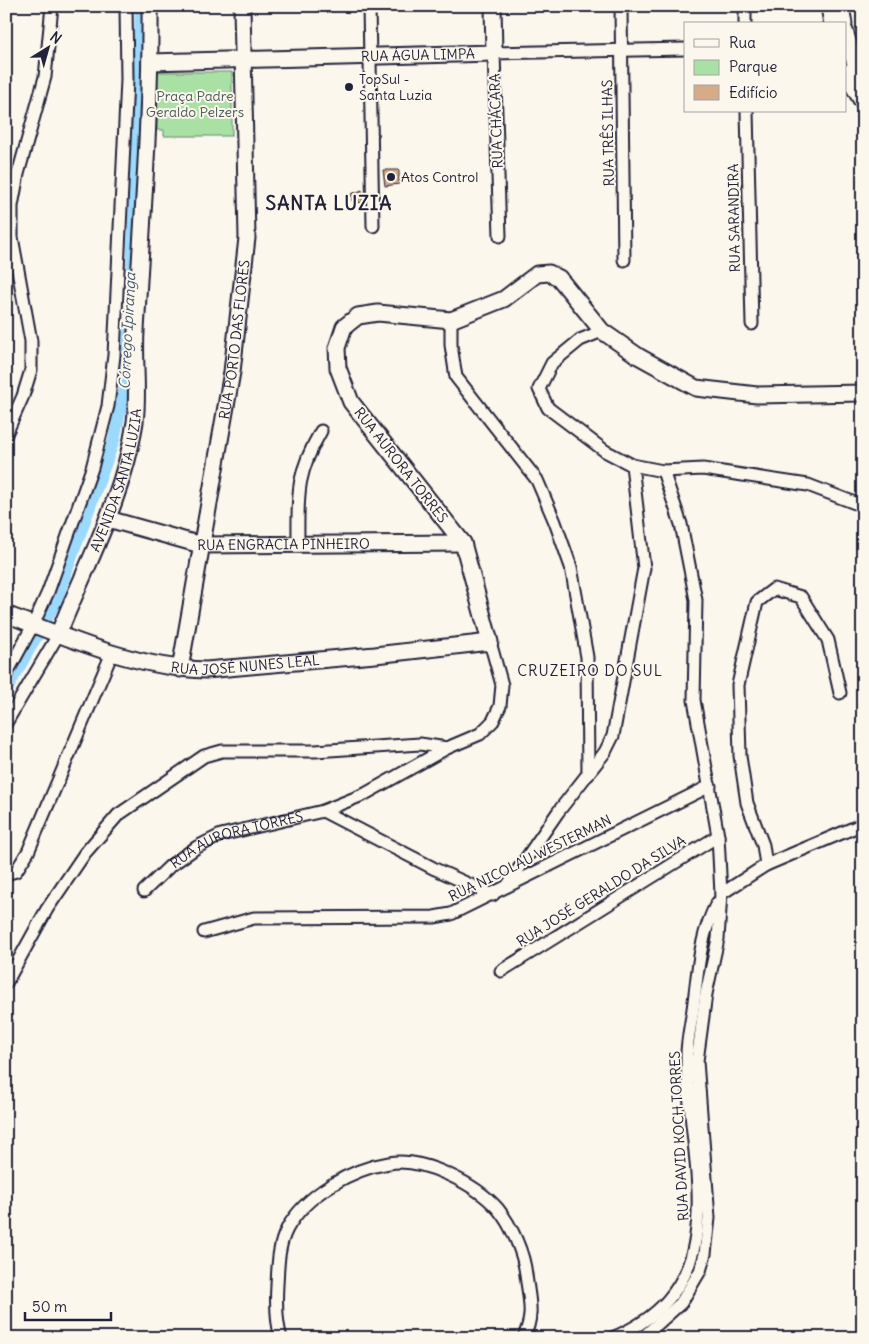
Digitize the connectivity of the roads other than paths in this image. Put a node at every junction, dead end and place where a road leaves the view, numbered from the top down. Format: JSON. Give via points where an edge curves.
{"nodes":[{"id":1,"x":52,"y":6,"type":"edge"},
{"id":2,"x":126,"y":6,"type":"edge"},
{"id":3,"x":150,"y":6,"type":"edge"},
{"id":4,"x":242,"y":6,"type":"edge"},
{"id":5,"x":369,"y":6,"type":"edge"},
{"id":6,"x":493,"y":6,"type":"edge"},
{"id":7,"x":622,"y":6,"type":"edge"},
{"id":8,"x":745,"y":6,"type":"edge"},
{"id":9,"x":829,"y":6,"type":"edge"},
{"id":10,"x":841,"y":6,"type":"edge"},
{"id":11,"x":746,"y":22,"type":"edge"},
{"id":12,"x":832,"y":22,"type":"edge"},
{"id":13,"x":844,"y":22,"type":"edge"},
{"id":14,"x":846,"y":34,"type":"edge"},
{"id":15,"x":494,"y":46,"type":"junction"},
{"id":16,"x":684,"y":49,"type":"edge"},
{"id":17,"x":622,"y":50,"type":"junction"},
{"id":18,"x":370,"y":56,"type":"junction"},
{"id":19,"x":242,"y":60,"type":"junction"},
{"id":20,"x":150,"y":62,"type":"junction"},
{"id":21,"x":846,"y":74,"type":"edge"},
{"id":22,"x":863,"y":78,"type":"edge"},
{"id":23,"x":863,"y":103,"type":"edge"},
{"id":24,"x":747,"y":112,"type":"edge"},
{"id":25,"x":373,"y":226,"type":"dead end"},
{"id":26,"x":500,"y":236,"type":"dead end"},
{"id":27,"x":624,"y":260,"type":"dead end"},
{"id":28,"x":451,"y":320,"type":"junction"},
{"id":29,"x":752,"y":324,"type":"dead end"},
{"id":30,"x":602,"y":331,"type":"junction"},
{"id":31,"x":863,"y":393,"type":"edge"},
{"id":32,"x":321,"y":431,"type":"dead end"},
{"id":33,"x":6,"y":434,"type":"edge"},
{"id":34,"x":632,"y":465,"type":"junction"},
{"id":35,"x":663,"y":471,"type":"junction"},
{"id":36,"x":863,"y":506,"type":"edge"},
{"id":37,"x":108,"y":519,"type":"junction"},
{"id":38,"x":463,"y":543,"type":"junction"},
{"id":39,"x":202,"y":545,"type":"junction"},
{"id":40,"x":298,"y":546,"type":"junction"},
{"id":41,"x":6,"y":614,"type":"edge"},
{"id":42,"x":46,"y":630,"type":"junction"},
{"id":43,"x":490,"y":642,"type":"junction"},
{"id":44,"x":112,"y":653,"type":"junction"},
{"id":45,"x":180,"y":669,"type":"junction"},
{"id":46,"x":6,"y":674,"type":"edge"},
{"id":47,"x":840,"y":693,"type":"dead end"},
{"id":48,"x":6,"y":723,"type":"edge"},
{"id":49,"x":447,"y":748,"type":"junction"},
{"id":50,"x":588,"y":775,"type":"junction"},
{"id":51,"x":710,"y":786,"type":"junction"},
{"id":52,"x":323,"y":811,"type":"junction"},
{"id":53,"x":863,"y":824,"type":"edge"},
{"id":54,"x":718,"y":836,"type":"junction"},
{"id":55,"x":766,"y":865,"type":"junction"},
{"id":56,"x":6,"y":874,"type":"edge"},
{"id":57,"x":506,"y":888,"type":"junction"},
{"id":58,"x":144,"y":891,"type":"dead end"},
{"id":59,"x":493,"y":895,"type":"junction"},
{"id":60,"x":720,"y":897,"type":"junction"},
{"id":61,"x":204,"y":932,"type":"dead end"},
{"id":62,"x":501,"y":971,"type":"dead end"},
{"id":63,"x":6,"y":983,"type":"edge"},
{"id":64,"x":281,"y":1338,"type":"edge"},
{"id":65,"x":523,"y":1338,"type":"edge"},
{"id":66,"x":612,"y":1338,"type":"edge"},
{"id":67,"x":642,"y":1338,"type":"edge"}],
"edges":[{"from":1,"to":33,"type":"street","via":[[45,77],[12,206],[12,237],[31,341],[31,370]]},
{"from":2,"to":42,"type":"street","name":"AVENIDA SANTA LUZIA","via":[[126,90],[114,354],[108,406],[92,468],[48,592]]},
{"from":3,"to":20,"type":"street","name":"AVENIDA SANTA LUZIA"},
{"from":4,"to":19,"type":"street","name":"RUA PORTO DAS FLORES"},
{"from":5,"to":18,"type":"street"},
{"from":6,"to":15,"type":"street","name":"RUA CHÁCARA"},
{"from":7,"to":17,"type":"street","name":"RUA TRÊS ILHAS"},
{"from":8,"to":11,"type":"street"},
{"from":9,"to":12,"type":"street"},
{"from":10,"to":13,"type":"street"},
{"from":14,"to":22,"type":"street"},
{"from":15,"to":17,"type":"street","name":"RUA ÁGUA LIMPA"},
{"from":15,"to":18,"type":"street","name":"RUA ÁGUA LIMPA","via":[[476,54]]},
{"from":15,"to":26,"type":"street","name":"RUA CHÁCARA"},
{"from":16,"to":17,"type":"street","name":"RUA ÁGUA LIMPA"},
{"from":17,"to":27,"type":"street","name":"RUA TRÊS ILHAS"},
{"from":18,"to":19,"type":"street","name":"RUA ÁGUA LIMPA"},
{"from":18,"to":25,"type":"street"},
{"from":19,"to":20,"type":"street","name":"RUA ÁGUA LIMPA"},
{"from":19,"to":39,"type":"street","name":"RUA PORTO DAS FLORES","via":[[247,238],[232,372]]},
{"from":20,"to":37,"type":"street","name":"AVENIDA SANTA LUZIA","via":[[136,333],[135,421]]},
{"from":21,"to":23,"type":"street"},
{"from":24,"to":29,"type":"street","name":"RUA SARANDIRA"},
{"from":28,"to":30,"type":"street","name":"RUA AURORA TORRES","via":[[504,299],[537,274],[549,273],[559,278]]},
{"from":28,"to":38,"type":"street","name":"RUA AURORA TORRES","via":[[378,313],[358,316],[344,327],[337,348],[338,368],[351,402]]},
{"from":28,"to":50,"type":"street","via":[[456,377],[537,480],[571,567],[586,657]]},
{"from":30,"to":31,"type":"street","name":"RUA AURORA TORRES","via":[[638,356],[696,388],[757,395]]},
{"from":30,"to":34,"type":"street","via":[[580,340],[552,363],[538,389],[548,408],[605,451]]},
{"from":32,"to":40,"type":"street","via":[[300,474]]},
{"from":34,"to":35,"type":"street"},
{"from":34,"to":50,"type":"street","via":[[644,568],[613,736]]},
{"from":35,"to":36,"type":"street","via":[[703,469],[808,485]]},
{"from":35,"to":51,"type":"street","name":"RUA DAVID KOCH TORRES","via":[[681,524],[696,600],[694,700]]},
{"from":37,"to":39,"type":"street","name":"RUA ENGRÁCIA PINHEIRO"},
{"from":37,"to":42,"type":"street","name":"AVENIDA SANTA LUZIA"},
{"from":38,"to":40,"type":"street","name":"RUA ENGRÁCIA PINHEIRO"},
{"from":38,"to":43,"type":"street","name":"RUA AURORA TORRES"},
{"from":39,"to":40,"type":"street","name":"RUA ENGRÁCIA PINHEIRO"},
{"from":39,"to":45,"type":"street","name":"RUA PORTO DAS FLORES"},
{"from":41,"to":42,"type":"street","name":"RUA JOSÉ NUNES LEAL"},
{"from":42,"to":44,"type":"street","name":"RUA JOSÉ NUNES LEAL"},
{"from":42,"to":46,"type":"street","name":"AVENIDA SANTA LUZIA"},
{"from":42,"to":48,"type":"street","name":"AVENIDA SANTA LUZIA"},
{"from":43,"to":45,"type":"street","name":"RUA JOSÉ NUNES LEAL","via":[[206,670]]},
{"from":43,"to":49,"type":"street","name":"RUA AURORA TORRES","via":[[502,685],[500,706],[492,722],[480,734]]},
{"from":44,"to":45,"type":"street","name":"RUA JOSÉ NUNES LEAL"},
{"from":44,"to":56,"type":"street","via":[[28,852],[16,871]]},
{"from":47,"to":55,"type":"street","via":[[828,640],[802,597],[774,590],[757,602],[738,685],[740,756],[747,803],[763,845]]},
{"from":49,"to":52,"type":"street","name":"RUA AURORA TORRES","via":[[365,794]]},
{"from":49,"to":63,"type":"street","via":[[420,744],[315,751],[222,751],[204,756],[118,814],[90,846],[56,894]]},
{"from":50,"to":57,"type":"street","via":[[558,812]]},
{"from":51,"to":54,"type":"street","name":"RUA DAVID KOCH TORRES"},
{"from":51,"to":57,"type":"street","name":"RUA NICOLAU WESTERMAN"},
{"from":52,"to":58,"type":"street","name":"RUA AURORA TORRES","via":[[220,834],[170,866]]},
{"from":52,"to":59,"type":"street","via":[[435,870]]},
{"from":53,"to":55,"type":"street"},
{"from":54,"to":60,"type":"street","name":"RUA DAVID KOCH TORRES"},
{"from":54,"to":62,"type":"street","name":"RUA JOSÉ GERALDO DA SILVA"},
{"from":55,"to":60,"type":"street"},
{"from":57,"to":59,"type":"street","name":"RUA NICOLAU WESTERMAN"},
{"from":59,"to":61,"type":"street","name":"RUA NICOLAU WESTERMAN","via":[[450,914],[434,917],[254,918]]},
{"from":60,"to":66,"type":"street","name":"RUA DAVID KOCH TORRES","via":[[704,933],[687,1053],[698,1232],[688,1270],[666,1304],[630,1330]]},
{"from":60,"to":67,"type":"street","name":"RUA DAVID KOCH TORRES","via":[[718,939],[697,1061],[709,1218],[705,1254],[700,1271],[681,1303]]},
{"from":64,"to":65,"type":"street","via":[[276,1301],[278,1256],[286,1230],[300,1209],[317,1194],[356,1174],[390,1163],[417,1164],[441,1171],[479,1193],[498,1210],[508,1224],[525,1263],[531,1317]]}]}
